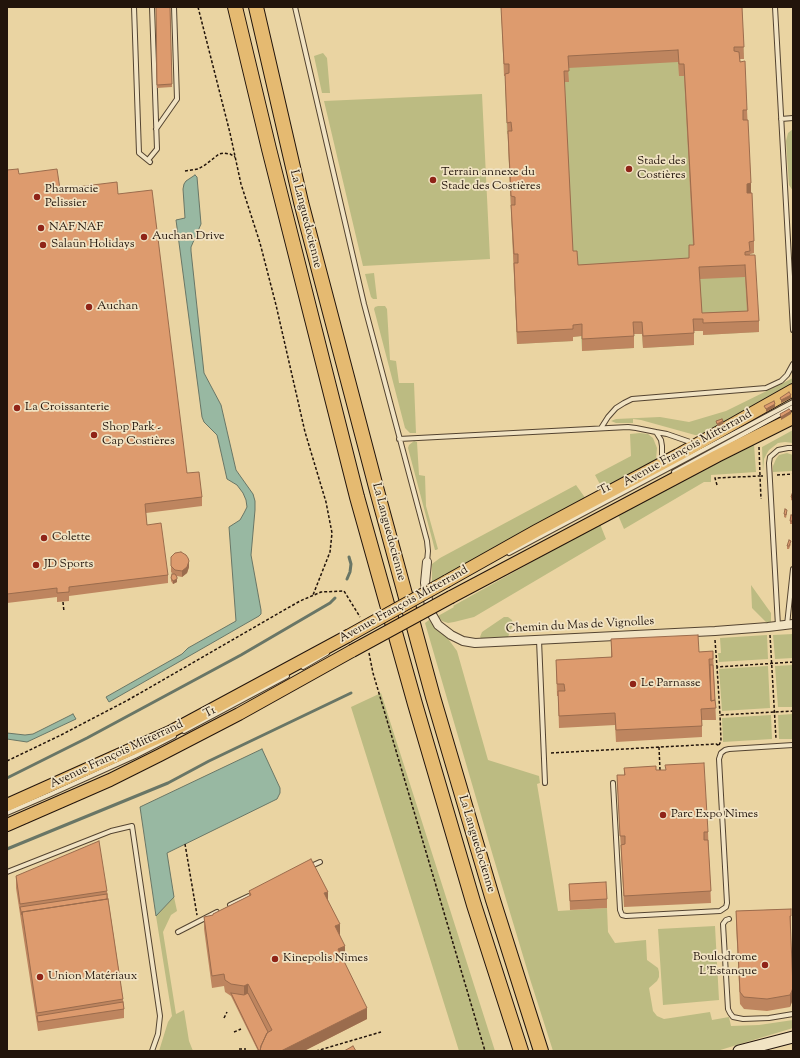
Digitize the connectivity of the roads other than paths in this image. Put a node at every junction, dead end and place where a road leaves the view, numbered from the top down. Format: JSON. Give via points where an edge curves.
{"nodes":[{"id":1,"x":134,"y":7,"type":"edge"},
{"id":2,"x":152,"y":7,"type":"edge"},
{"id":3,"x":174,"y":7,"type":"edge"},
{"id":4,"x":235,"y":7,"type":"edge"},
{"id":5,"x":256,"y":7,"type":"edge"},
{"id":6,"x":295,"y":7,"type":"edge"},
{"id":7,"x":775,"y":7,"type":"edge"},
{"id":8,"x":793,"y":118,"type":"edge"},
{"id":9,"x":781,"y":119,"type":"junction"},
{"id":10,"x":156,"y":130,"type":"junction"},
{"id":11,"x":786,"y":208,"type":"junction"},
{"id":12,"x":793,"y":208,"type":"edge"},
{"id":13,"x":793,"y":330,"type":"edge"},
{"id":14,"x":793,"y":364,"type":"edge"},
{"id":15,"x":793,"y":390,"type":"edge"},
{"id":16,"x":793,"y":402,"type":"edge"},
{"id":17,"x":793,"y":407,"type":"edge"},
{"id":18,"x":793,"y":418,"type":"edge"},
{"id":19,"x":601,"y":428,"type":"junction"},
{"id":20,"x":656,"y":432,"type":"junction"},
{"id":21,"x":399,"y":439,"type":"junction"},
{"id":22,"x":697,"y":444,"type":"junction"},
{"id":23,"x":793,"y":448,"type":"edge"},
{"id":24,"x":662,"y":464,"type":"junction"},
{"id":25,"x":670,"y":475,"type":"dead end"},
{"id":26,"x":664,"y":478,"type":"dead end"},
{"id":27,"x":504,"y":556,"type":"dead end"},
{"id":28,"x":427,"y":562,"type":"joint"},
{"id":29,"x":483,"y":567,"type":"dead end"},
{"id":30,"x":793,"y":569,"type":"edge"},
{"id":31,"x":450,"y":589,"type":"junction"},
{"id":32,"x":782,"y":626,"type":"edge"},
{"id":33,"x":539,"y":640,"type":"junction"},
{"id":34,"x":351,"y":643,"type":"junction"},
{"id":35,"x":298,"y":670,"type":"dead end"},
{"id":36,"x":292,"y":673,"type":"dead end"},
{"id":37,"x":793,"y":745,"type":"edge"},
{"id":38,"x":111,"y":774,"type":"dead end"},
{"id":39,"x":91,"y":783,"type":"dead end"},
{"id":40,"x":545,"y":783,"type":"dead end"},
{"id":41,"x":613,"y":783,"type":"dead end"},
{"id":42,"x":7,"y":805,"type":"edge"},
{"id":43,"x":27,"y":811,"type":"dead end"},
{"id":44,"x":7,"y":813,"type":"edge"},
{"id":45,"x":7,"y":825,"type":"edge"},
{"id":46,"x":320,"y":862,"type":"dead end"},
{"id":47,"x":306,"y":869,"type":"edge"},
{"id":48,"x":7,"y":872,"type":"edge"},
{"id":49,"x":256,"y":893,"type":"edge"},
{"id":50,"x":228,"y":907,"type":"edge"},
{"id":51,"x":221,"y":910,"type":"edge"},
{"id":52,"x":729,"y":919,"type":"dead end"},
{"id":53,"x":178,"y":932,"type":"dead end"},
{"id":54,"x":793,"y":1014,"type":"edge"},
{"id":55,"x":793,"y":1037,"type":"edge"},
{"id":56,"x":152,"y":1051,"type":"edge"},
{"id":57,"x":521,"y":1051,"type":"edge"},
{"id":58,"x":541,"y":1051,"type":"edge"},
{"id":59,"x":739,"y":1051,"type":"edge"}],
"edges":[{"from":1,"to":10,"type":"lane","via":[[139,153],[149,161],[157,149]]},
{"from":2,"to":10,"type":"lane"},
{"from":3,"to":10,"type":"lane","via":[[177,99]]},
{"from":4,"to":57,"type":"highway","name":"La Languedocienne","via":[[357,497],[474,905]]},
{"from":5,"to":58,"type":"highway","name":"La Languedocienne","via":[[301,202],[376,491],[433,697]]},
{"from":6,"to":21,"type":"lane","via":[[364,304]]},
{"from":7,"to":9,"type":"lane"},
{"from":8,"to":9,"type":"lane"},
{"from":9,"to":11,"type":"lane"},
{"from":11,"to":12,"type":"lane"},
{"from":11,"to":13,"type":"lane"},
{"from":14,"to":19,"type":"lane","via":[[781,381],[766,388],[632,400],[616,408]]},
{"from":15,"to":22,"type":"main road","name":"Avenue François Mitterrand"},
{"from":16,"to":27,"type":"lane","name":"T1","number":"T1"},
{"from":17,"to":25,"type":"lane"},
{"from":18,"to":31,"type":"main road","name":"Avenue François Mitterrand"},
{"from":19,"to":20,"type":"lane","via":[[636,428]]},
{"from":19,"to":21,"type":"lane"},
{"from":20,"to":22,"type":"lane"},
{"from":20,"to":24,"type":"lane","via":[[661,440]]},
{"from":21,"to":28,"type":"lane","via":[[427,541]]},
{"from":22,"to":24,"type":"main road","name":"Avenue François Mitterrand"},
{"from":23,"to":32,"type":"lane","via":[[778,450],[770,457],[769,463]]},
{"from":24,"to":31,"type":"main road","name":"Avenue François Mitterrand","via":[[536,531]]},
{"from":26,"to":31,"type":"lane","name":"T1","number":"T1"},
{"from":28,"to":33,"type":"street","name":"Chemin du Mas de Vignolles","via":[[425,583],[430,611],[438,625],[451,635],[475,643]]},
{"from":29,"to":31,"type":"lane"},
{"from":30,"to":32,"type":"lane"},
{"from":31,"to":34,"type":"main road","name":"Avenue François Mitterrand","bridge":true},
{"from":32,"to":33,"type":"street","name":"Chemin du Mas de Vignolles"},
{"from":33,"to":40,"type":"lane"},
{"from":34,"to":35,"type":"lane","via":[[336,647]]},
{"from":34,"to":38,"type":"lane","name":"T1","number":"T1","via":[[236,710]]},
{"from":34,"to":42,"type":"main road","name":"Avenue François Mitterrand","via":[[170,732]]},
{"from":34,"to":45,"type":"main road","name":"Avenue François Mitterrand","via":[[240,714],[110,780]]},
{"from":36,"to":44,"type":"lane","name":"T1","number":"T1","via":[[135,756]]},
{"from":37,"to":41,"type":"lane","via":[[729,749],[725,750],[719,759],[727,903],[720,911],[622,915]]},
{"from":39,"to":43,"type":"lane"},
{"from":46,"to":47,"type":"lane"},
{"from":48,"to":56,"type":"lane","via":[[111,831],[132,826],[160,1016],[158,1034]]},
{"from":49,"to":50,"type":"lane"},
{"from":51,"to":53,"type":"lane"},
{"from":52,"to":54,"type":"lane","via":[[723,924],[730,1013],[733,1017],[743,1019]]},
{"from":55,"to":59,"type":"main road"}]}
